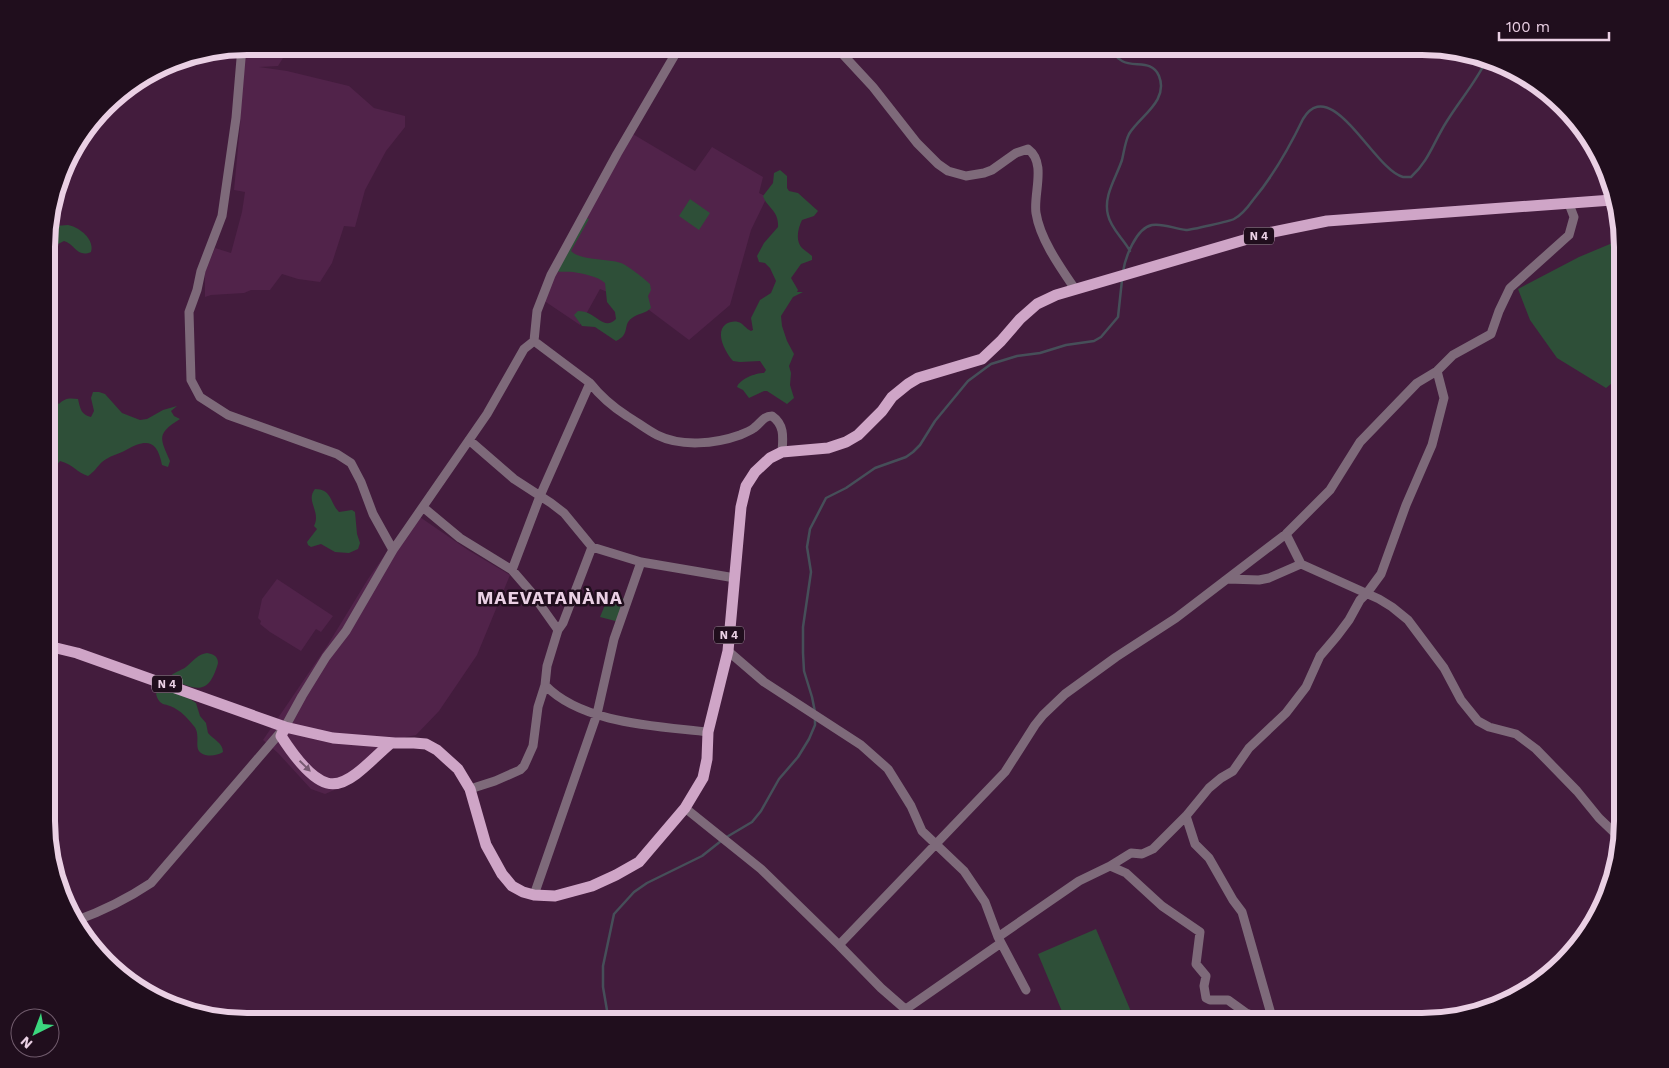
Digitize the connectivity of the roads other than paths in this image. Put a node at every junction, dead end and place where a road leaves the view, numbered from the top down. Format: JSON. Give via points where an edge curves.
{"nodes":[{"id":1,"x":241,"y":55,"type":"edge"},
{"id":2,"x":675,"y":55,"type":"edge"},
{"id":3,"x":844,"y":55,"type":"edge"},
{"id":4,"x":1608,"y":200,"type":"edge"},
{"id":5,"x":1569,"y":204,"type":"junction"},
{"id":6,"x":1074,"y":289,"type":"junction"},
{"id":7,"x":534,"y":341,"type":"junction"},
{"id":8,"x":1437,"y":370,"type":"junction"},
{"id":9,"x":590,"y":383,"type":"junction"},
{"id":10,"x":469,"y":440,"type":"junction"},
{"id":11,"x":782,"y":452,"type":"junction"},
{"id":12,"x":540,"y":496,"type":"junction"},
{"id":13,"x":424,"y":508,"type":"junction"},
{"id":14,"x":1286,"y":534,"type":"junction"},
{"id":15,"x":592,"y":547,"type":"junction"},
{"id":16,"x":393,"y":550,"type":"junction"},
{"id":17,"x":641,"y":562,"type":"junction"},
{"id":18,"x":1301,"y":564,"type":"junction"},
{"id":19,"x":512,"y":570,"type":"junction"},
{"id":20,"x":734,"y":578,"type":"junction"},
{"id":21,"x":1228,"y":579,"type":"junction"},
{"id":22,"x":1367,"y":593,"type":"junction"},
{"id":23,"x":558,"y":630,"type":"junction"},
{"id":24,"x":55,"y":648,"type":"edge"},
{"id":25,"x":728,"y":652,"type":"junction"},
{"id":26,"x":546,"y":685,"type":"junction"},
{"id":27,"x":597,"y":714,"type":"junction"},
{"id":28,"x":285,"y":727,"type":"junction"},
{"id":29,"x":708,"y":732,"type":"junction"},
{"id":30,"x":391,"y":743,"type":"junction"},
{"id":31,"x":470,"y":789,"type":"junction"},
{"id":32,"x":686,"y":808,"type":"junction"},
{"id":33,"x":1186,"y":816,"type":"junction"},
{"id":34,"x":1614,"y":833,"type":"edge"},
{"id":35,"x":936,"y":844,"type":"junction"},
{"id":36,"x":1110,"y":866,"type":"junction"},
{"id":37,"x":534,"y":895,"type":"junction"},
{"id":38,"x":81,"y":918,"type":"edge"},
{"id":39,"x":1000,"y":940,"type":"junction"},
{"id":40,"x":839,"y":945,"type":"junction"},
{"id":41,"x":1026,"y":990,"type":"dead end"},
{"id":42,"x":906,"y":1009,"type":"junction"},
{"id":43,"x":910,"y":1013,"type":"edge"},
{"id":44,"x":1246,"y":1013,"type":"edge"},
{"id":45,"x":1270,"y":1013,"type":"edge"}],
"edges":[{"from":1,"to":16,"type":"street","via":[[222,216],[189,312],[191,380],[200,397],[228,415],[337,454],[351,463]]},
{"from":2,"to":7,"type":"street","via":[[551,275],[537,311]]},
{"from":3,"to":6,"type":"street","via":[[873,86],[917,143],[948,171],[966,176],[984,173],[1016,152],[1032,152],[1038,177],[1038,221],[1052,255]]},
{"from":4,"to":5,"type":"main road","number":"N 4"},
{"from":5,"to":6,"type":"main road","number":"N 4","via":[[1327,220],[1268,233]]},
{"from":5,"to":8,"type":"street","via":[[1574,217],[1569,235],[1510,288],[1491,334],[1453,355]]},
{"from":6,"to":11,"type":"main road","number":"N 4","via":[[1037,304],[982,359],[908,384],[858,435],[846,442],[828,448]]},
{"from":7,"to":9,"type":"street"},
{"from":7,"to":10,"type":"street","via":[[524,349]]},
{"from":8,"to":14,"type":"street","via":[[1417,384],[1360,442],[1330,490]]},
{"from":8,"to":22,"type":"street","via":[[1444,398],[1432,445],[1381,574]]},
{"from":9,"to":11,"type":"street","via":[[617,409],[658,435],[673,440],[700,442],[738,436],[772,416],[782,430]]},
{"from":9,"to":12,"type":"street"},
{"from":10,"to":12,"type":"street","via":[[514,479]]},
{"from":10,"to":13,"type":"street"},
{"from":11,"to":20,"type":"main road","number":"N 4","via":[[755,472],[746,486]]},
{"from":12,"to":15,"type":"street","via":[[564,513]]},
{"from":12,"to":19,"type":"street"},
{"from":13,"to":16,"type":"street"},
{"from":13,"to":19,"type":"street","via":[[460,538]]},
{"from":14,"to":18,"type":"street"},
{"from":14,"to":21,"type":"street"},
{"from":15,"to":17,"type":"street"},
{"from":15,"to":23,"type":"street"},
{"from":16,"to":28,"type":"street"},
{"from":17,"to":20,"type":"street"},
{"from":17,"to":27,"type":"street","via":[[614,639]]},
{"from":18,"to":21,"type":"street","via":[[1269,578]]},
{"from":18,"to":22,"type":"street"},
{"from":19,"to":23,"type":"street"},
{"from":20,"to":25,"type":"main road","number":"N 4"},
{"from":21,"to":35,"type":"street","via":[[1058,701],[1035,725],[1005,772]]},
{"from":22,"to":33,"type":"street","via":[[1320,656],[1296,701],[1249,748],[1233,771],[1209,788]]},
{"from":22,"to":34,"type":"street","via":[[1408,620],[1478,721],[1516,734],[1536,749]]},
{"from":23,"to":26,"type":"street","via":[[547,666]]},
{"from":24,"to":28,"type":"main road","number":"N 4"},
{"from":25,"to":29,"type":"main road","number":"N 4"},
{"from":25,"to":35,"type":"street","via":[[764,682],[860,745],[888,769],[922,831]]},
{"from":26,"to":27,"type":"street","via":[[554,694],[575,706]]},
{"from":26,"to":31,"type":"street","via":[[538,707],[533,746],[524,766],[495,782]]},
{"from":27,"to":29,"type":"street","via":[[615,721]]},
{"from":27,"to":37,"type":"street"},
{"from":28,"to":30,"type":"main road","number":"N 4","via":[[333,738]]},
{"from":28,"to":30,"type":"main road","one_way":true,"via":[[280,736],[291,751],[327,783],[352,777]]},
{"from":28,"to":38,"type":"street","via":[[151,883],[119,903]]},
{"from":29,"to":32,"type":"main road","number":"N 4","via":[[708,758],[702,778]]},
{"from":30,"to":31,"type":"main road","number":"N 4","via":[[420,744],[438,750],[458,769]]},
{"from":31,"to":37,"type":"main road","number":"N 4","via":[[486,844],[502,874],[512,886]]},
{"from":32,"to":37,"type":"main road","number":"N 4","via":[[639,862],[592,886],[555,896]]},
{"from":32,"to":40,"type":"street","via":[[733,846]]},
{"from":33,"to":36,"type":"street","via":[[1153,848],[1142,854],[1131,854]]},
{"from":33,"to":45,"type":"street","via":[[1195,844],[1209,858],[1242,912]]},
{"from":35,"to":39,"type":"street","via":[[964,871],[985,902]]},
{"from":35,"to":40,"type":"street"},
{"from":36,"to":39,"type":"street","via":[[1079,881]]},
{"from":36,"to":44,"type":"street","via":[[1126,873],[1162,906],[1200,932],[1196,964],[1206,976],[1206,998],[1228,1000]]},
{"from":39,"to":41,"type":"street"},
{"from":39,"to":42,"type":"street"},
{"from":40,"to":42,"type":"street"},
{"from":42,"to":43,"type":"street"}]}
